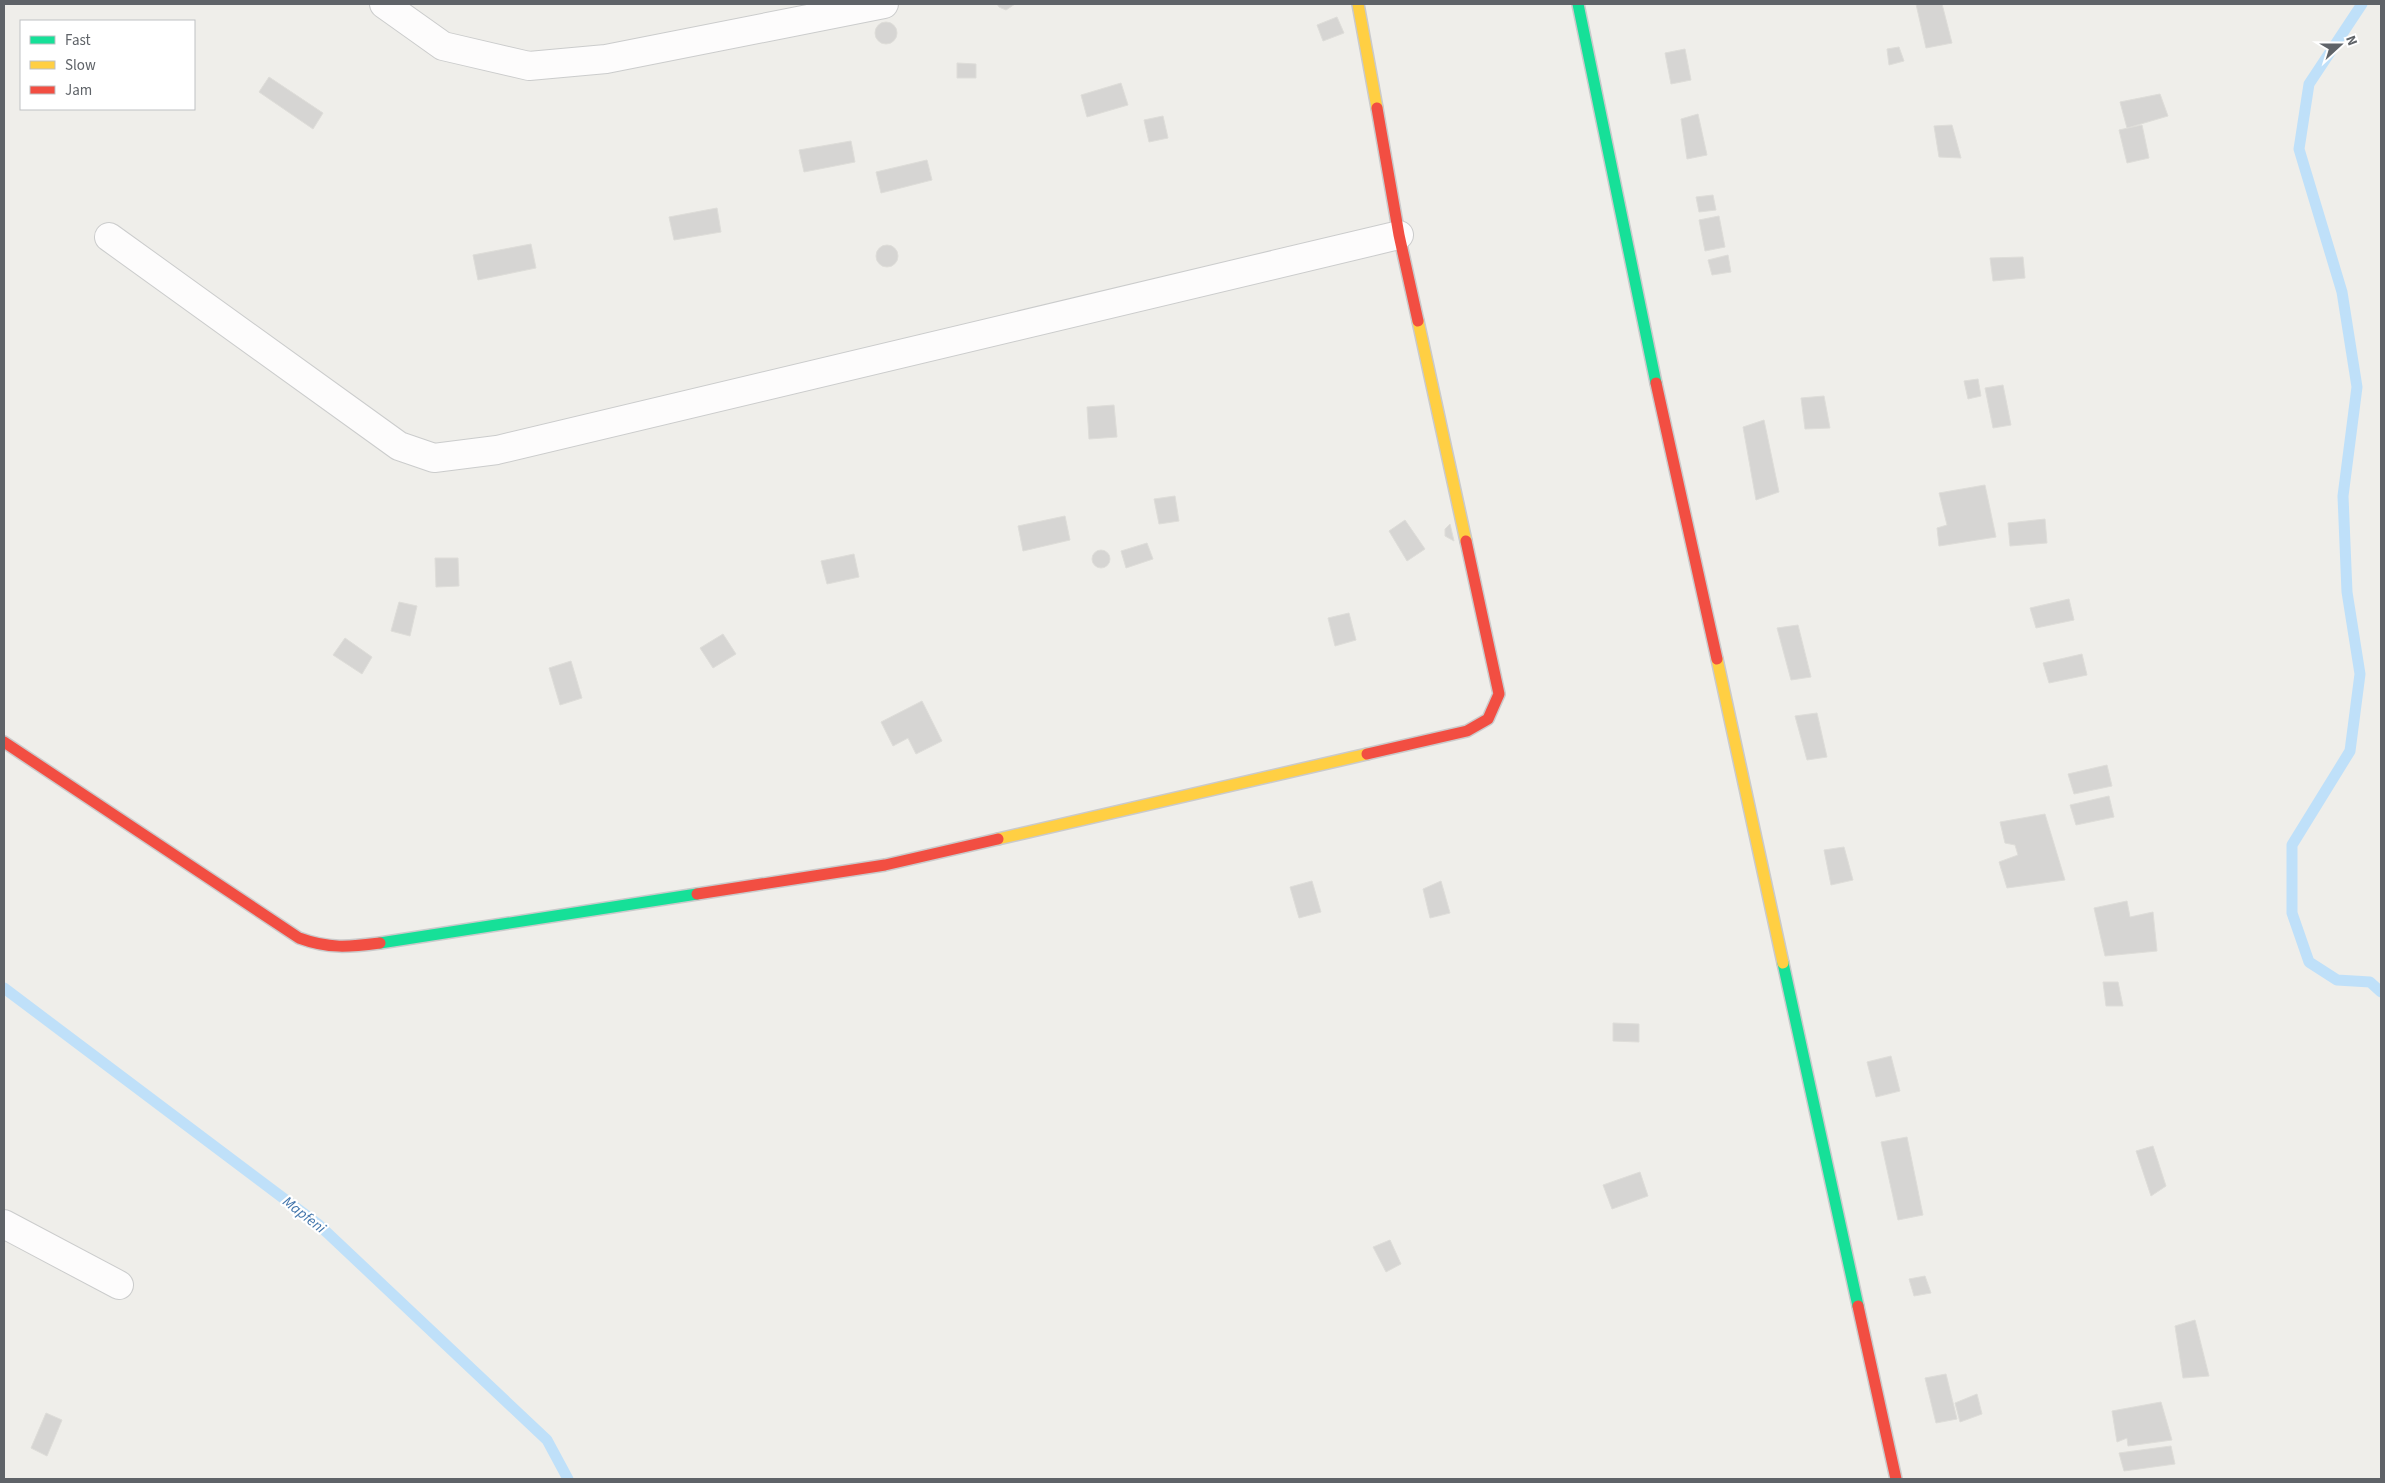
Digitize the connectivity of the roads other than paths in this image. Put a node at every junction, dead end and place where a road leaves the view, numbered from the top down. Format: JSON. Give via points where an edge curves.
{"nodes":[{"id":1,"x":384,"y":4,"type":"edge"},
{"id":2,"x":884,"y":4,"type":"edge"},
{"id":3,"x":1358,"y":4,"type":"edge"},
{"id":4,"x":1578,"y":4,"type":"edge"},
{"id":5,"x":1399,"y":235,"type":"junction"},
{"id":6,"x":109,"y":237,"type":"dead end"},
{"id":7,"x":4,"y":742,"type":"edge"},
{"id":8,"x":4,"y":1224,"type":"edge"},
{"id":9,"x":119,"y":1285,"type":"dead end"},
{"id":10,"x":1896,"y":1479,"type":"edge"}],
"edges":[{"from":1,"to":2,"type":"street","via":[[443,46],[529,66],[606,59]]},
{"from":3,"to":5,"type":"street"},
{"from":4,"to":10,"type":"street","via":[[1628,253]]},
{"from":5,"to":6,"type":"street","via":[[497,450],[434,458],[399,446]]},
{"from":5,"to":7,"type":"street","via":[[1499,694],[1488,718],[1467,731],[885,865],[345,948],[318,945],[300,938]]},
{"from":8,"to":9,"type":"street"}]}
